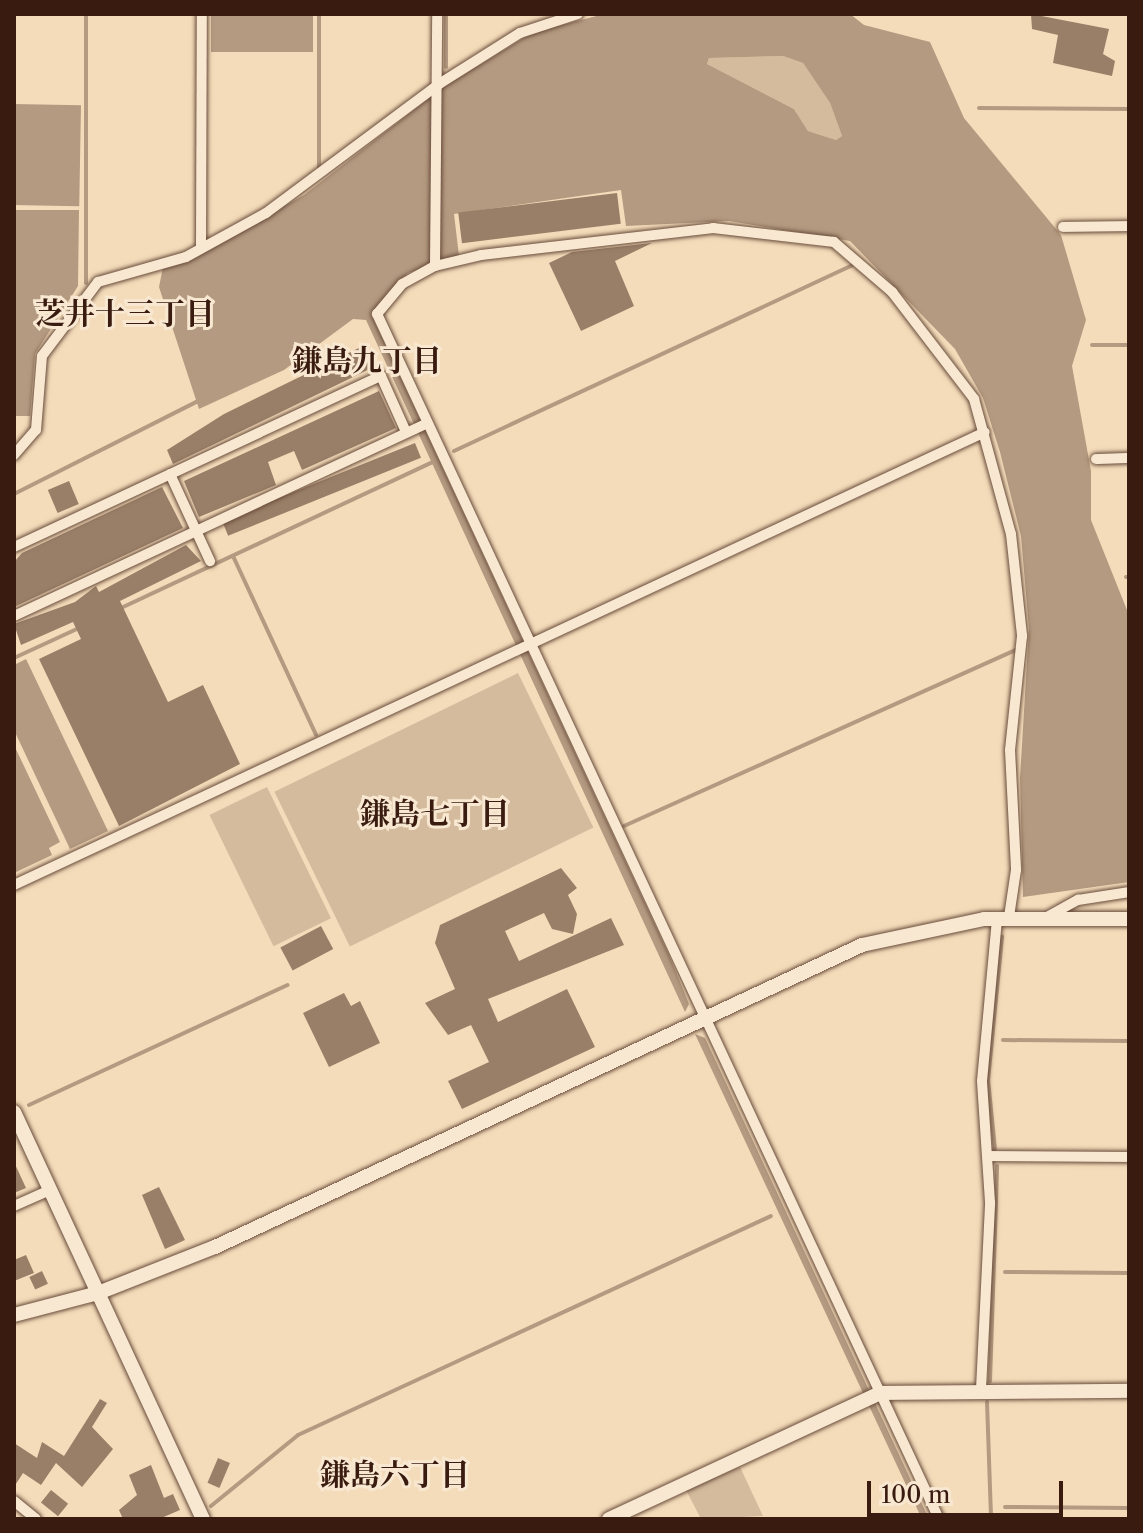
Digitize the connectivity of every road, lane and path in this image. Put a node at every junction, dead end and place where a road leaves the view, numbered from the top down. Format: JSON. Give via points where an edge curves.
{"nodes":[{"id":1,"x":202,"y":14,"type":"edge"},
{"id":2,"x":437,"y":14,"type":"edge"},
{"id":3,"x":578,"y":14,"type":"edge"},
{"id":4,"x":438,"y":87,"type":"junction"},
{"id":5,"x":1129,"y":226,"type":"edge"},
{"id":6,"x":1063,"y":227,"type":"dead end"},
{"id":7,"x":201,"y":247,"type":"junction"},
{"id":8,"x":435,"y":264,"type":"junction"},
{"id":9,"x":427,"y":423,"type":"junction"},
{"id":10,"x":409,"y":431,"type":"junction"},
{"id":11,"x":985,"y":432,"type":"junction"},
{"id":12,"x":14,"y":455,"type":"edge"},
{"id":13,"x":1129,"y":458,"type":"edge"},
{"id":14,"x":1096,"y":459,"type":"dead end"},
{"id":15,"x":170,"y":474,"type":"junction"},
{"id":16,"x":196,"y":531,"type":"junction"},
{"id":17,"x":14,"y":547,"type":"edge"},
{"id":18,"x":210,"y":561,"type":"dead end"},
{"id":19,"x":14,"y":616,"type":"edge"},
{"id":20,"x":532,"y":644,"type":"junction"},
{"id":21,"x":14,"y":885,"type":"edge"},
{"id":22,"x":1129,"y":892,"type":"edge"},
{"id":23,"x":1003,"y":918,"type":"junction"},
{"id":24,"x":1045,"y":918,"type":"junction"},
{"id":25,"x":1129,"y":919,"type":"edge"},
{"id":26,"x":703,"y":1017,"type":"junction"},
{"id":27,"x":14,"y":1112,"type":"edge"},
{"id":28,"x":989,"y":1156,"type":"junction"},
{"id":29,"x":1129,"y":1157,"type":"edge"},
{"id":30,"x":50,"y":1190,"type":"junction"},
{"id":31,"x":14,"y":1206,"type":"edge"},
{"id":32,"x":98,"y":1293,"type":"junction"},
{"id":33,"x":14,"y":1315,"type":"edge"},
{"id":34,"x":981,"y":1389,"type":"junction"},
{"id":35,"x":1129,"y":1391,"type":"edge"},
{"id":36,"x":881,"y":1393,"type":"junction"},
{"id":37,"x":14,"y":1501,"type":"edge"},
{"id":38,"x":36,"y":1519,"type":"edge"},
{"id":39,"x":203,"y":1519,"type":"edge"},
{"id":40,"x":609,"y":1519,"type":"edge"},
{"id":41,"x":939,"y":1519,"type":"edge"}],
"edges":[{"from":1,"to":7,"type":"street"},
{"from":2,"to":4,"type":"street"},
{"from":3,"to":4,"type":"street","via":[[520,33]]},
{"from":4,"to":7,"type":"street","via":[[301,192]]},
{"from":4,"to":8,"type":"street"},
{"from":5,"to":6,"type":"street"},
{"from":7,"to":12,"type":"street","via":[[112,275],[78,301],[42,356],[36,430]]},
{"from":8,"to":9,"type":"street","via":[[402,284],[377,314]]},
{"from":8,"to":11,"type":"street","via":[[632,233],[713,228],[834,242],[892,292],[958,369]]},
{"from":9,"to":10,"type":"street"},
{"from":9,"to":20,"type":"street"},
{"from":10,"to":15,"type":"street","via":[[381,376]]},
{"from":10,"to":16,"type":"street"},
{"from":11,"to":20,"type":"street"},
{"from":11,"to":23,"type":"street","via":[[1011,534],[1022,636],[1010,750],[1016,870]]},
{"from":13,"to":14,"type":"street"},
{"from":15,"to":16,"type":"street"},
{"from":15,"to":17,"type":"street"},
{"from":16,"to":18,"type":"street"},
{"from":16,"to":19,"type":"street"},
{"from":20,"to":21,"type":"street"},
{"from":20,"to":26,"type":"street"},
{"from":22,"to":24,"type":"street","via":[[1078,900]]},
{"from":23,"to":24,"type":"street"},
{"from":23,"to":26,"type":"street","via":[[862,945]]},
{"from":23,"to":28,"type":"street","via":[[982,1081]]},
{"from":24,"to":25,"type":"street"},
{"from":26,"to":32,"type":"street","via":[[215,1247]]},
{"from":26,"to":36,"type":"street"},
{"from":27,"to":30,"type":"street"},
{"from":28,"to":29,"type":"street"},
{"from":28,"to":34,"type":"street"},
{"from":30,"to":31,"type":"street"},
{"from":30,"to":32,"type":"street"},
{"from":32,"to":33,"type":"street"},
{"from":32,"to":39,"type":"street"},
{"from":34,"to":35,"type":"street"},
{"from":34,"to":36,"type":"street"},
{"from":36,"to":40,"type":"street"},
{"from":36,"to":41,"type":"street"},
{"from":37,"to":38,"type":"street"}]}
